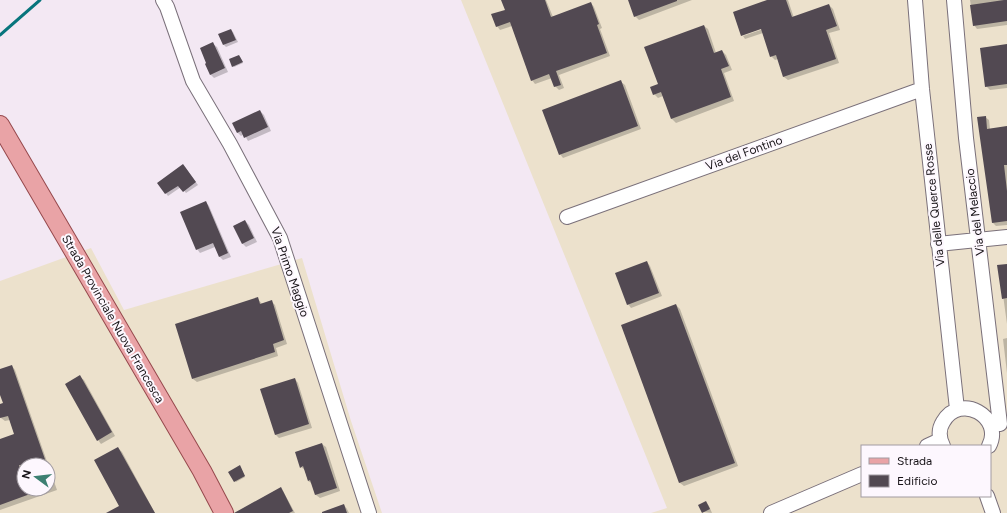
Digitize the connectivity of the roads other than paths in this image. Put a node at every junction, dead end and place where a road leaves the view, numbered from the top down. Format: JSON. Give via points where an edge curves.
{"nodes":[{"id":1,"x":163,"y":0,"type":"edge"},
{"id":2,"x":915,"y":0,"type":"edge"},
{"id":3,"x":954,"y":0,"type":"edge"},
{"id":4,"x":922,"y":88,"type":"junction"},
{"id":5,"x":0,"y":125,"type":"edge"},
{"id":6,"x":567,"y":217,"type":"dead end"},
{"id":7,"x":1007,"y":237,"type":"edge"},
{"id":8,"x":978,"y":240,"type":"junction"},
{"id":9,"x":938,"y":244,"type":"junction"},
{"id":10,"x":957,"y":409,"type":"junction"},
{"id":11,"x":999,"y":424,"type":"edge"},
{"id":12,"x":937,"y":444,"type":"edge"},
{"id":13,"x":989,"y":445,"type":"edge"},
{"id":14,"x":861,"y":474,"type":"edge"},
{"id":15,"x":987,"y":497,"type":"edge"},
{"id":16,"x":224,"y":513,"type":"edge"},
{"id":17,"x":368,"y":513,"type":"edge"},
{"id":18,"x":771,"y":513,"type":"edge"},
{"id":19,"x":993,"y":513,"type":"edge"}],
"edges":[{"from":1,"to":17,"type":"street","name":"Via Primo Maggio","via":[[193,81],[280,238]]},
{"from":2,"to":4,"type":"street","name":"Via delle Querce Rosse"},
{"from":3,"to":8,"type":"street","name":"Via del Melaccio"},
{"from":4,"to":6,"type":"street","name":"Via del Fontino"},
{"from":4,"to":9,"type":"street","name":"Via delle Querce Rosse"},
{"from":5,"to":16,"type":"main road","name":"Strada Provinciale Nuova Francesca"},
{"from":7,"to":8,"type":"street"},
{"from":8,"to":9,"type":"street"},
{"from":8,"to":11,"type":"street","name":"Via del Melaccio"},
{"from":9,"to":10,"type":"street","name":"Via delle Querce Rosse"},
{"from":10,"to":11,"type":"street","via":[[975,410],[987,420]]},
{"from":10,"to":12,"type":"street","via":[[946,417]]},
{"from":11,"to":13,"type":"street","name":"Via del Melaccio"},
{"from":14,"to":18,"type":"street"},
{"from":15,"to":19,"type":"street"}]}
